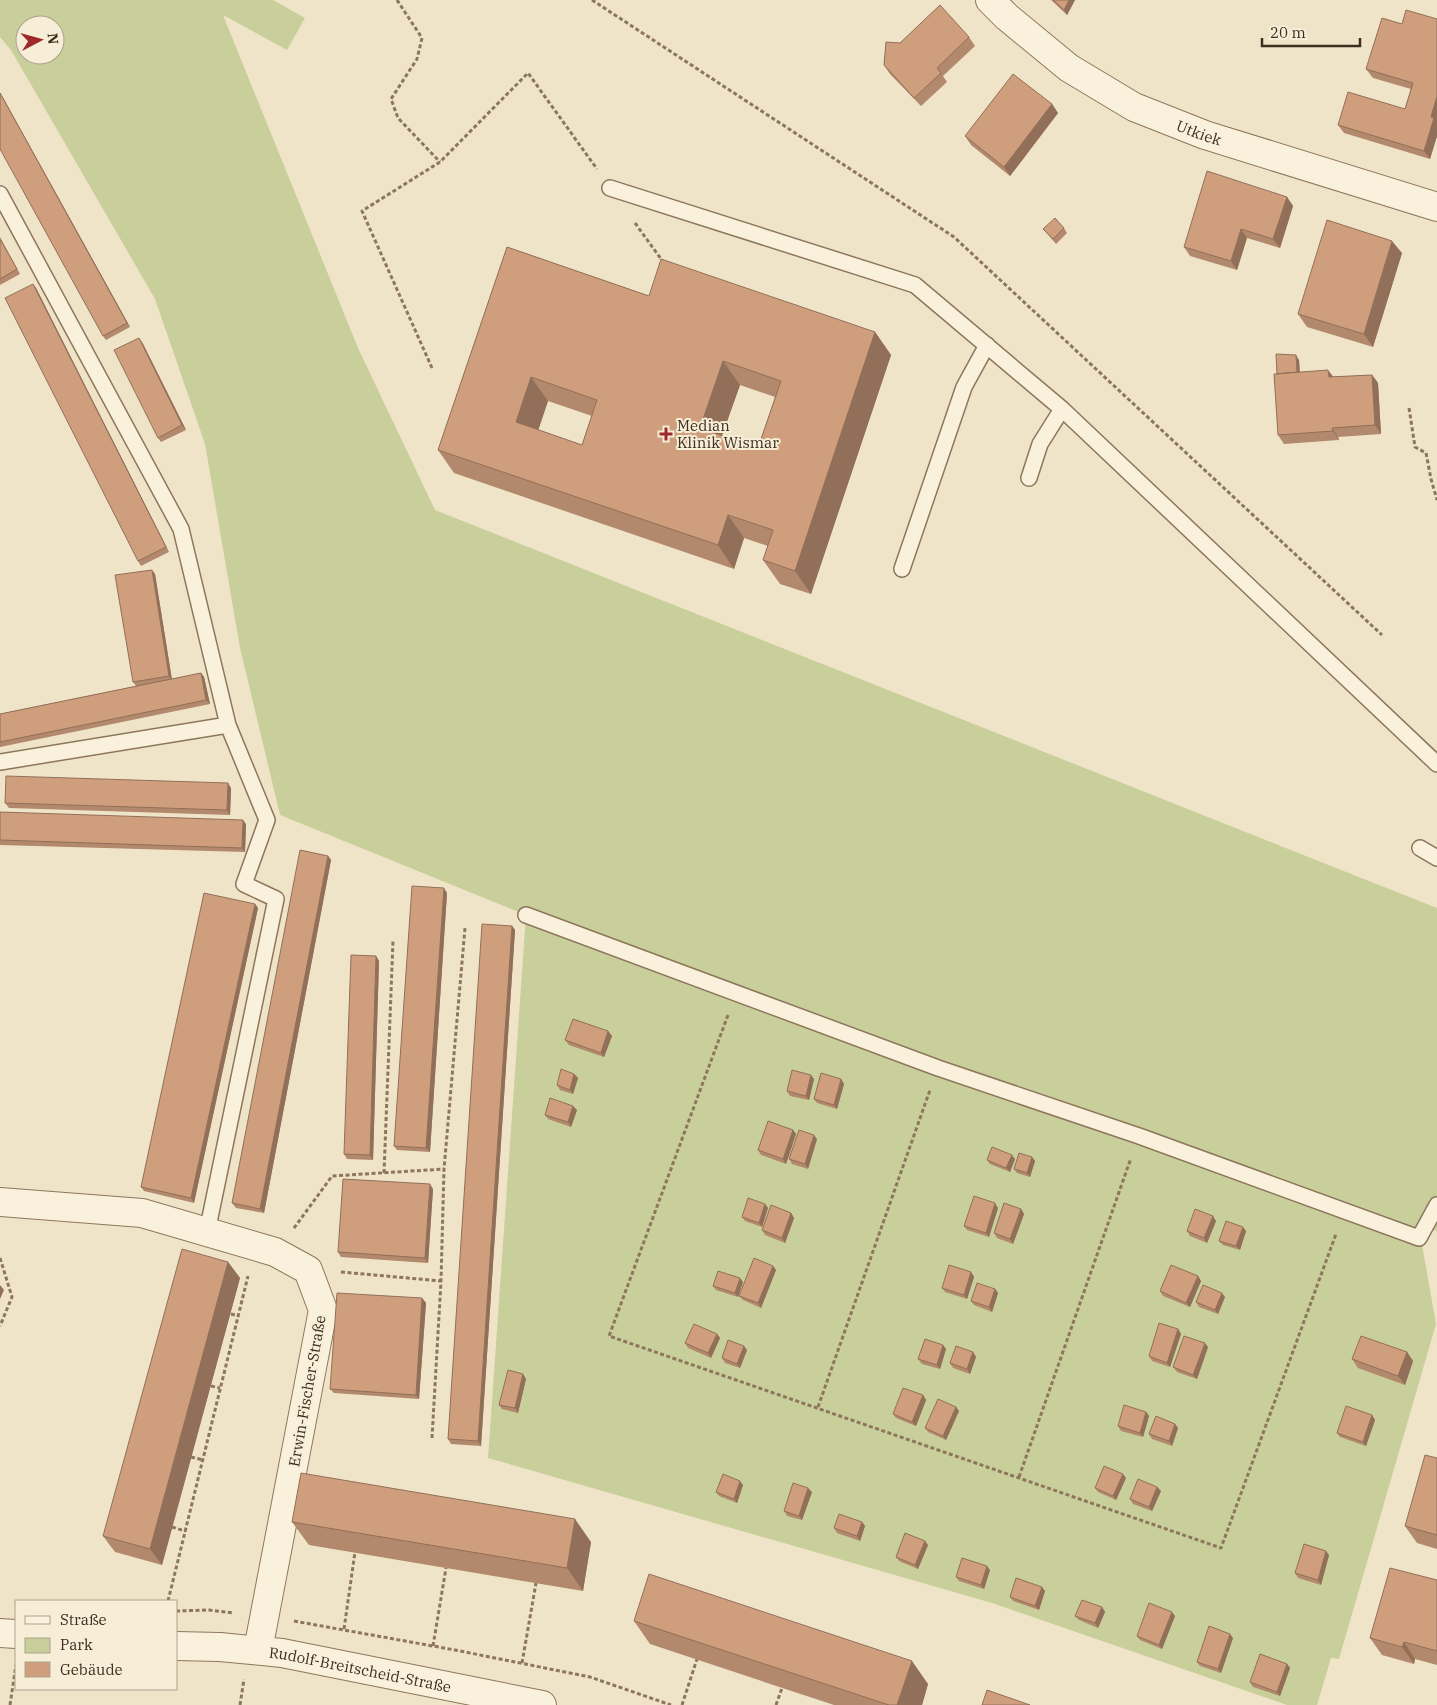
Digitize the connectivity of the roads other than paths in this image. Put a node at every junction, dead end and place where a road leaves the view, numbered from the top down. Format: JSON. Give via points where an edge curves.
{"nodes":[{"id":1,"x":990,"y":0,"type":"edge"},
{"id":2,"x":610,"y":188,"type":"road end"},
{"id":3,"x":0,"y":194,"type":"edge"},
{"id":4,"x":1437,"y":207,"type":"edge"},
{"id":5,"x":987,"y":345,"type":"junction"},
{"id":6,"x":1062,"y":409,"type":"junction"},
{"id":7,"x":1029,"y":478,"type":"dead end"},
{"id":8,"x":902,"y":568,"type":"dead end"},
{"id":9,"x":228,"y":725,"type":"junction"},
{"id":10,"x":0,"y":762,"type":"edge"},
{"id":11,"x":1437,"y":764,"type":"edge"},
{"id":12,"x":1420,"y":848,"type":"dead end"},
{"id":13,"x":1437,"y":858,"type":"edge"},
{"id":14,"x":526,"y":915,"type":"dead end"},
{"id":15,"x":0,"y":1202,"type":"edge"},
{"id":16,"x":1437,"y":1205,"type":"edge"},
{"id":17,"x":207,"y":1232,"type":"junction"},
{"id":18,"x":0,"y":1633,"type":"edge"},
{"id":19,"x":15,"y":1634,"type":"edge"},
{"id":20,"x":178,"y":1646,"type":"edge"},
{"id":21,"x":258,"y":1650,"type":"junction"},
{"id":22,"x":511,"y":1701,"type":"edge"},
{"id":23,"x":542,"y":1705,"type":"edge"}],
"edges":[{"from":1,"to":4,"type":"street","name":"Utkiek","via":[[1069,68],[1134,107],[1205,135]]},
{"from":2,"to":5,"type":"lane","via":[[915,285]]},
{"from":3,"to":9,"type":"lane","via":[[181,529]]},
{"from":5,"to":6,"type":"lane"},
{"from":5,"to":8,"type":"lane","via":[[964,387]]},
{"from":6,"to":7,"type":"lane","via":[[1040,444]]},
{"from":6,"to":11,"type":"lane"},
{"from":9,"to":10,"type":"lane"},
{"from":9,"to":17,"type":"lane","via":[[267,820],[244,884],[276,899]]},
{"from":12,"to":13,"type":"lane"},
{"from":14,"to":16,"type":"lane","via":[[938,1068],[1139,1136],[1419,1238]]},
{"from":15,"to":17,"type":"street","via":[[142,1213]]},
{"from":17,"to":21,"type":"street","name":"Erwin-Fischer-Straße","via":[[265,1250],[308,1270],[323,1310]]},
{"from":18,"to":19,"type":"street"},
{"from":20,"to":21,"type":"street","name":"Rudolf-Breitscheid-Straße"},
{"from":21,"to":22,"type":"street","name":"Rudolf-Breitscheid-Straße"},
{"from":22,"to":23,"type":"street","name":"Rudolf-Breitscheid-Straße"}]}
